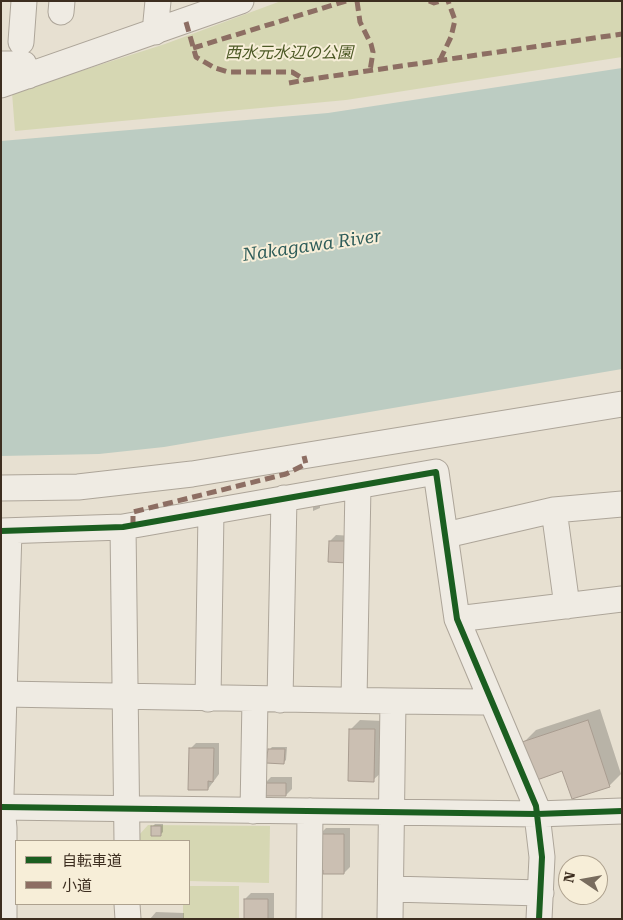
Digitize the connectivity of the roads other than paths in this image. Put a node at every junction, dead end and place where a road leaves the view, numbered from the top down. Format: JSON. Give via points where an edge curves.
{"nodes":[{"id":1,"x":24,"y":1,"type":"edge"},
{"id":2,"x":158,"y":1,"type":"edge"},
{"id":3,"x":241,"y":1,"type":"edge"},
{"id":4,"x":155,"y":32,"type":"junction"},
{"id":5,"x":21,"y":42,"type":"dead end"},
{"id":6,"x":1,"y":64,"type":"edge"},
{"id":7,"x":28,"y":76,"type":"junction"},
{"id":8,"x":1,"y":85,"type":"edge"},
{"id":9,"x":622,"y":404,"type":"edge"},
{"id":10,"x":358,"y":486,"type":"junction"},
{"id":11,"x":1,"y":488,"type":"edge"},
{"id":12,"x":284,"y":498,"type":"junction"},
{"id":13,"x":622,"y":504,"type":"edge"},
{"id":14,"x":554,"y":510,"type":"junction"},
{"id":15,"x":212,"y":512,"type":"junction"},
{"id":16,"x":123,"y":528,"type":"junction"},
{"id":17,"x":5,"y":531,"type":"edge"},
{"id":18,"x":446,"y":535,"type":"junction"},
{"id":19,"x":622,"y":599,"type":"edge"},
{"id":20,"x":567,"y":606,"type":"junction"},
{"id":21,"x":457,"y":619,"type":"junction"},
{"id":22,"x":4,"y":694,"type":"junction"},
{"id":23,"x":126,"y":698,"type":"junction"},
{"id":24,"x":208,"y":699,"type":"junction"},
{"id":25,"x":255,"y":699,"type":"junction"},
{"id":26,"x":490,"y":699,"type":"junction"},
{"id":27,"x":280,"y":700,"type":"junction"},
{"id":28,"x":354,"y":700,"type":"junction"},
{"id":29,"x":393,"y":701,"type":"junction"},
{"id":30,"x":2,"y":801,"type":"edge"},
{"id":31,"x":127,"y":809,"type":"junction"},
{"id":32,"x":253,"y":811,"type":"junction"},
{"id":33,"x":310,"y":811,"type":"junction"},
{"id":34,"x":622,"y":811,"type":"edge"},
{"id":35,"x":391,"y":812,"type":"junction"},
{"id":36,"x":537,"y":814,"type":"junction"},
{"id":37,"x":127,"y":840,"type":"edge"},
{"id":38,"x":391,"y":889,"type":"junction"},
{"id":39,"x":541,"y":893,"type":"junction"},
{"id":40,"x":128,"y":905,"type":"edge"},
{"id":41,"x":6,"y":916,"type":"edge"},
{"id":42,"x":128,"y":919,"type":"edge"},
{"id":43,"x":309,"y":919,"type":"edge"},
{"id":44,"x":390,"y":919,"type":"edge"},
{"id":45,"x":539,"y":919,"type":"edge"}],
"edges":[{"from":1,"to":5,"type":"street"},
{"from":2,"to":4,"type":"street"},
{"from":3,"to":4,"type":"street"},
{"from":4,"to":7,"type":"street"},
{"from":6,"to":7,"type":"street","via":[[24,64]]},
{"from":7,"to":8,"type":"street"},
{"from":9,"to":11,"type":"street","via":[[192,474],[78,487]]},
{"from":10,"to":12,"type":"street"},
{"from":10,"to":18,"type":"street","via":[[436,472]]},
{"from":10,"to":28,"type":"street"},
{"from":12,"to":15,"type":"street"},
{"from":12,"to":27,"type":"street"},
{"from":13,"to":14,"type":"street"},
{"from":14,"to":18,"type":"street"},
{"from":14,"to":20,"type":"street"},
{"from":15,"to":16,"type":"street"},
{"from":15,"to":24,"type":"street"},
{"from":16,"to":17,"type":"street"},
{"from":16,"to":23,"type":"street"},
{"from":17,"to":22,"type":"street"},
{"from":18,"to":21,"type":"street"},
{"from":19,"to":20,"type":"street"},
{"from":20,"to":21,"type":"street"},
{"from":21,"to":26,"type":"street"},
{"from":22,"to":23,"type":"street"},
{"from":22,"to":30,"type":"street"},
{"from":23,"to":24,"type":"street"},
{"from":23,"to":31,"type":"street"},
{"from":24,"to":25,"type":"street"},
{"from":25,"to":27,"type":"street"},
{"from":25,"to":32,"type":"street"},
{"from":26,"to":29,"type":"street","via":[[482,702]]},
{"from":26,"to":36,"type":"street","via":[[531,792]]},
{"from":27,"to":28,"type":"street"},
{"from":28,"to":29,"type":"street"},
{"from":29,"to":35,"type":"street"},
{"from":30,"to":31,"type":"street"},
{"from":30,"to":41,"type":"street","via":[[8,849]]},
{"from":31,"to":32,"type":"street"},
{"from":31,"to":37,"type":"street"},
{"from":32,"to":33,"type":"street"},
{"from":33,"to":35,"type":"street"},
{"from":33,"to":43,"type":"street"},
{"from":34,"to":36,"type":"street"},
{"from":35,"to":36,"type":"street"},
{"from":35,"to":38,"type":"street"},
{"from":36,"to":39,"type":"street","via":[[542,857]]},
{"from":38,"to":39,"type":"street"},
{"from":38,"to":44,"type":"street"},
{"from":39,"to":45,"type":"street"},
{"from":40,"to":42,"type":"street"}]}
